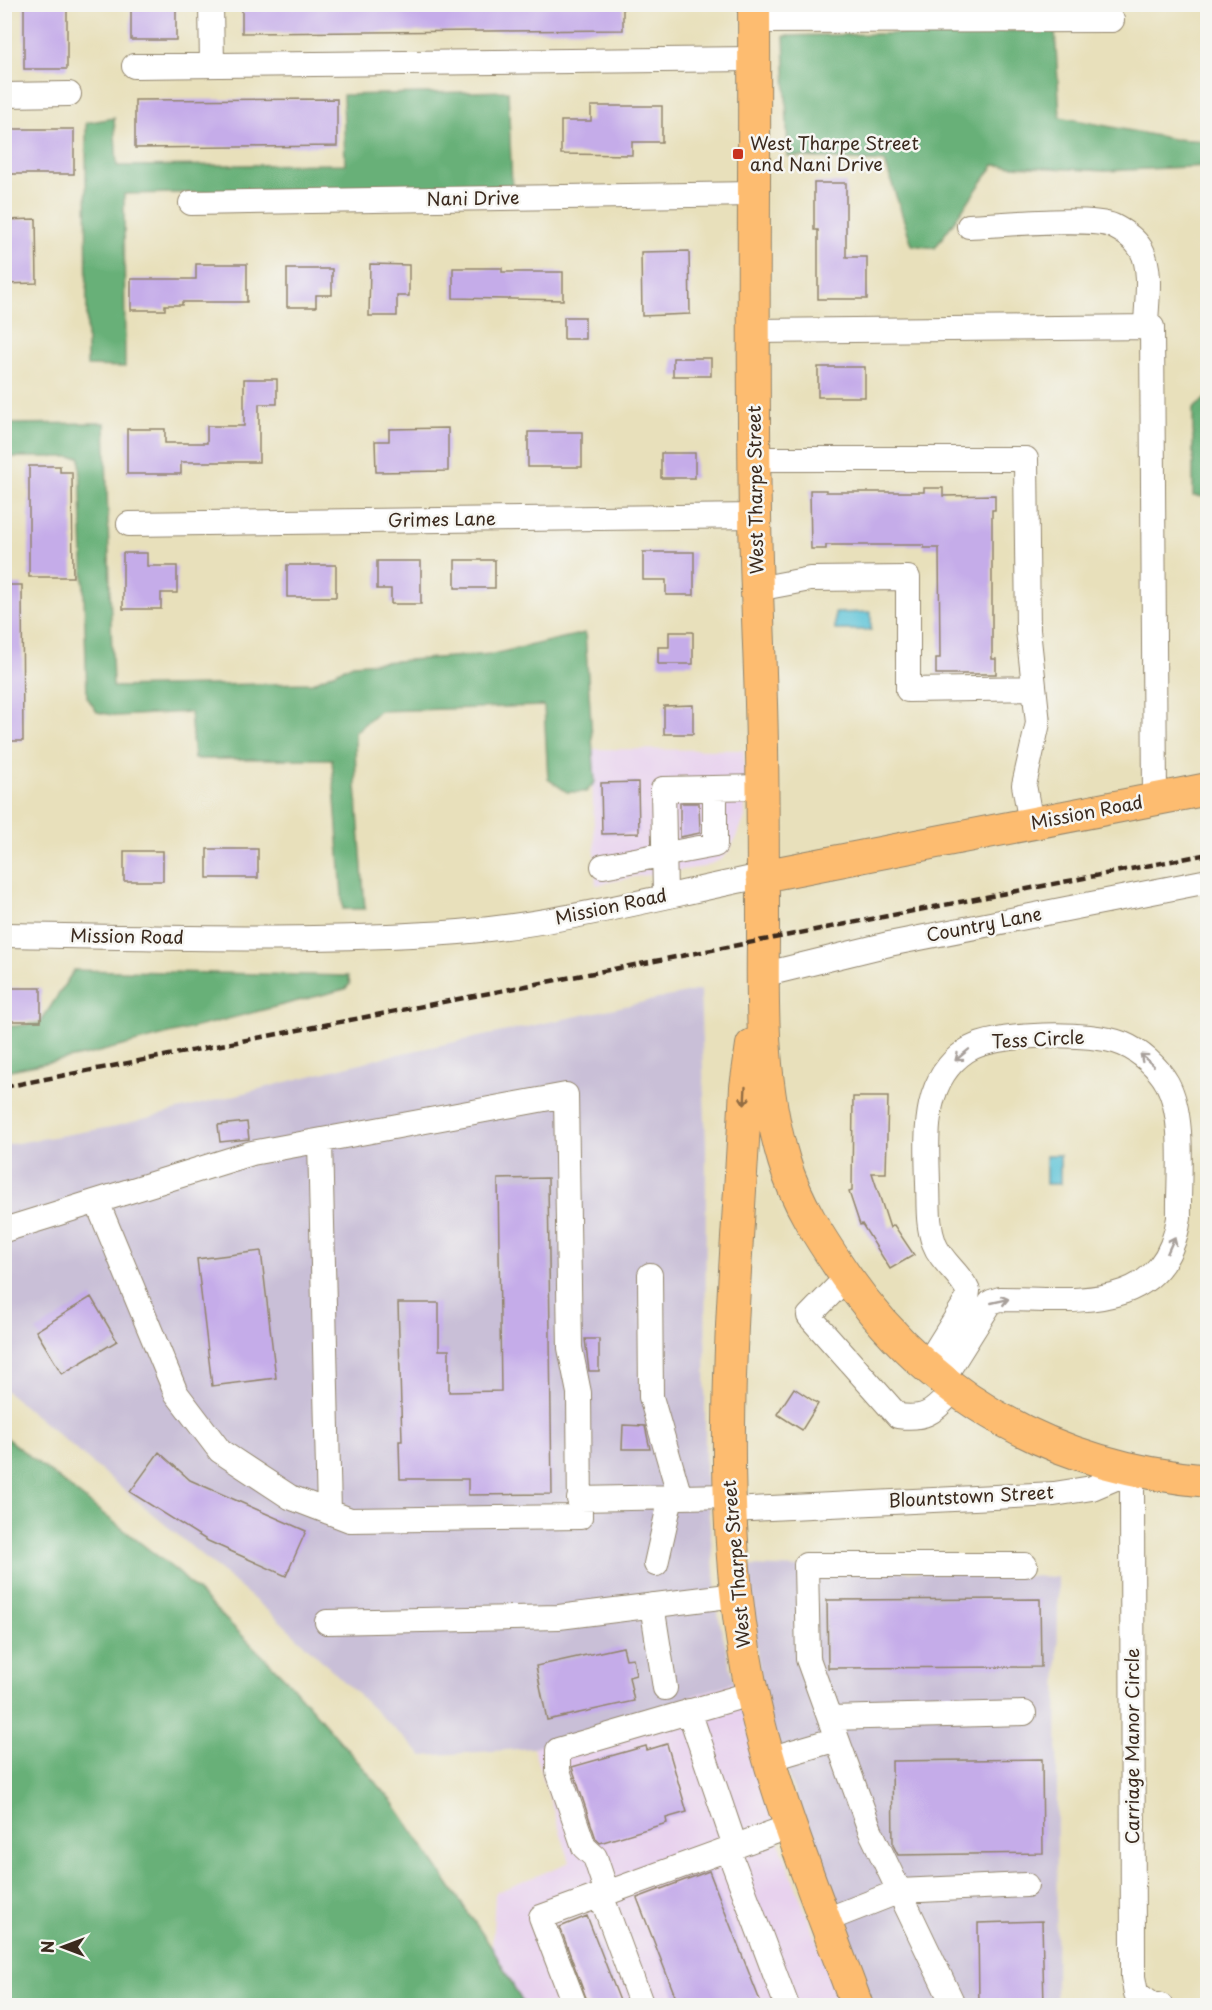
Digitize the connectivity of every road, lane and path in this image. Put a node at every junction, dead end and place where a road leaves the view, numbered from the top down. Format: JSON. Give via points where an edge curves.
{"nodes":[{"id":1,"x":211,"y":4,"type":"edge"},
{"id":2,"x":754,"y":13,"type":"edge"},
{"id":3,"x":1112,"y":20,"type":"dead end"},
{"id":4,"x":754,"y":59,"type":"junction"},
{"id":5,"x":212,"y":65,"type":"junction"},
{"id":6,"x":134,"y":66,"type":"dead end"},
{"id":7,"x":69,"y":94,"type":"dead end"},
{"id":8,"x":4,"y":95,"type":"edge"},
{"id":9,"x":754,"y":194,"type":"junction"},
{"id":10,"x":191,"y":203,"type":"dead end"},
{"id":11,"x":969,"y":226,"type":"dead end"},
{"id":12,"x":1146,"y":327,"type":"junction"},
{"id":13,"x":755,"y":331,"type":"junction"},
{"id":14,"x":755,"y":459,"type":"junction"},
{"id":15,"x":755,"y":516,"type":"junction"},
{"id":16,"x":129,"y":524,"type":"dead end"},
{"id":17,"x":757,"y":589,"type":"junction"},
{"id":18,"x":1034,"y":688,"type":"junction"},
{"id":19,"x":762,"y":787,"type":"junction"},
{"id":20,"x":715,"y":788,"type":"junction"},
{"id":21,"x":1208,"y":789,"type":"edge"},
{"id":22,"x":1155,"y":800,"type":"junction"},
{"id":23,"x":1031,"y":824,"type":"junction"},
{"id":24,"x":665,"y":854,"type":"junction"},
{"id":25,"x":603,"y":866,"type":"dead end"},
{"id":26,"x":762,"y":876,"type":"junction"},
{"id":27,"x":1208,"y":882,"type":"edge"},
{"id":28,"x":665,"y":896,"type":"junction"},
{"id":29,"x":4,"y":935,"type":"edge"},
{"id":30,"x":762,"y":975,"type":"junction"},
{"id":31,"x":320,"y":1141,"type":"junction"},
{"id":32,"x":784,"y":1162,"type":"junction"},
{"id":33,"x":97,"y":1202,"type":"junction"},
{"id":34,"x":740,"y":1203,"type":"junction"},
{"id":35,"x":4,"y":1230,"type":"edge"},
{"id":36,"x":650,"y":1275,"type":"dead end"},
{"id":37,"x":847,"y":1277,"type":"junction"},
{"id":38,"x":970,"y":1314,"type":"junction"},
{"id":39,"x":941,"y":1379,"type":"junction"},
{"id":40,"x":1132,"y":1471,"type":"junction"},
{"id":41,"x":1208,"y":1481,"type":"edge"},
{"id":42,"x":676,"y":1497,"type":"junction"},
{"id":43,"x":579,"y":1499,"type":"junction"},
{"id":44,"x":731,"y":1503,"type":"junction"},
{"id":45,"x":329,"y":1512,"type":"junction"},
{"id":46,"x":656,"y":1564,"type":"dead end"},
{"id":47,"x":1025,"y":1565,"type":"dead end"},
{"id":48,"x":736,"y":1595,"type":"junction"},
{"id":49,"x":652,"y":1605,"type":"junction"},
{"id":50,"x":327,"y":1622,"type":"dead end"},
{"id":51,"x":665,"y":1688,"type":"dead end"},
{"id":52,"x":753,"y":1693,"type":"junction"},
{"id":53,"x":689,"y":1711,"type":"junction"},
{"id":54,"x":1024,"y":1713,"type":"dead end"},
{"id":55,"x":833,"y":1728,"type":"junction"},
{"id":56,"x":769,"y":1759,"type":"junction"},
{"id":57,"x":791,"y":1826,"type":"junction"},
{"id":58,"x":731,"y":1848,"type":"junction"},
{"id":59,"x":1026,"y":1885,"type":"dead end"},
{"id":60,"x":900,"y":1891,"type":"junction"},
{"id":61,"x":604,"y":1894,"type":"junction"},
{"id":62,"x":825,"y":1920,"type":"junction"},
{"id":63,"x":575,"y":2006,"type":"edge"},
{"id":64,"x":642,"y":2006,"type":"edge"},
{"id":65,"x":788,"y":2006,"type":"edge"},
{"id":66,"x":857,"y":2006,"type":"edge"},
{"id":67,"x":954,"y":2006,"type":"edge"},
{"id":68,"x":1161,"y":2006,"type":"edge"}],
"edges":[{"from":1,"to":5,"type":"street"},
{"from":2,"to":3,"type":"street"},
{"from":2,"to":4,"type":"main road","name":"West Tharpe Street"},
{"from":4,"to":5,"type":"street"},
{"from":4,"to":9,"type":"main road","name":"West Tharpe Street"},
{"from":5,"to":6,"type":"street"},
{"from":7,"to":8,"type":"street"},
{"from":9,"to":10,"type":"street","name":"Nani Drive"},
{"from":9,"to":13,"type":"main road","name":"West Tharpe Street"},
{"from":11,"to":12,"type":"street","via":[[1087,222],[1111,225],[1128,235],[1141,250],[1146,268]]},
{"from":12,"to":13,"type":"street"},
{"from":12,"to":22,"type":"street","via":[[1152,327]]},
{"from":13,"to":14,"type":"main road","name":"West Tharpe Street"},
{"from":14,"to":15,"type":"main road","name":"West Tharpe Street"},
{"from":14,"to":18,"type":"street","via":[[1026,459],[1028,630]]},
{"from":15,"to":16,"type":"street","name":"Grimes Lane"},
{"from":15,"to":17,"type":"main road","name":"West Tharpe Street"},
{"from":17,"to":18,"type":"street","via":[[810,579],[908,578],[908,690]]},
{"from":17,"to":19,"type":"main road","name":"West Tharpe Street"},
{"from":18,"to":23,"type":"street","via":[[1038,723],[1024,785]]},
{"from":19,"to":20,"type":"street"},
{"from":19,"to":26,"type":"main road","name":"West Tharpe Street"},
{"from":20,"to":24,"type":"street","via":[[715,845]]},
{"from":20,"to":24,"type":"street","via":[[663,789]]},
{"from":21,"to":22,"type":"main road","name":"Mission Road"},
{"from":22,"to":23,"type":"main road","name":"Mission Road"},
{"from":23,"to":26,"type":"main road","name":"Mission Road"},
{"from":24,"to":25,"type":"street"},
{"from":24,"to":28,"type":"street"},
{"from":26,"to":28,"type":"street","name":"Mission Road"},
{"from":26,"to":30,"type":"main road","name":"West Tharpe Street"},
{"from":27,"to":30,"type":"street","name":"Country Lane","via":[[889,944]]},
{"from":28,"to":29,"type":"street","name":"Mission Road","via":[[460,932],[289,938]]},
{"from":30,"to":32,"type":"main road","via":[[764,1061]]},
{"from":30,"to":34,"type":"main road","name":"West Tharpe Street","one_way":true,"via":[[746,1087]]},
{"from":31,"to":33,"type":"street","via":[[252,1154]]},
{"from":31,"to":43,"type":"street","via":[[566,1095],[570,1348],[579,1393]]},
{"from":31,"to":45,"type":"street"},
{"from":32,"to":34,"type":"main road","via":[[753,1181]]},
{"from":32,"to":37,"type":"main road","via":[[809,1217]]},
{"from":33,"to":35,"type":"street"},
{"from":33,"to":45,"type":"street","via":[[176,1393],[220,1451],[290,1497]]},
{"from":34,"to":44,"type":"main road","name":"West Tharpe Street"},
{"from":36,"to":42,"type":"street","via":[[651,1397]]},
{"from":37,"to":39,"type":"main road","via":[[893,1336]]},
{"from":37,"to":39,"type":"street","name":"Tess Circle","via":[[809,1316],[898,1416],[916,1418],[932,1413]]},
{"from":38,"to":38,"type":"street","name":"Tess Circle","one_way":true,"via":[[1000,1299],[1099,1299],[1119,1295],[1147,1279],[1168,1252],[1179,1218],[1178,1121],[1167,1083],[1140,1054],[1123,1044],[1083,1036],[1002,1039],[966,1051],[941,1077],[928,1112],[929,1221],[939,1255],[968,1291]]},
{"from":38,"to":39,"type":"street","name":"Tess Circle"},
{"from":39,"to":40,"type":"main road","via":[[999,1419],[1059,1449]]},
{"from":40,"to":41,"type":"main road"},
{"from":40,"to":44,"type":"street","name":"Blountstown Street","via":[[1092,1488],[1054,1494]]},
{"from":40,"to":68,"type":"street","name":"Carriage Manor Circle","via":[[1133,1977],[1136,1993]]},
{"from":42,"to":43,"type":"street","name":"Blountstown Street"},
{"from":42,"to":44,"type":"street","name":"Blountstown Street"},
{"from":42,"to":46,"type":"street"},
{"from":43,"to":45,"type":"street","via":[[580,1517],[350,1520]]},
{"from":44,"to":48,"type":"main road","name":"West Tharpe Street"},
{"from":47,"to":55,"type":"street","via":[[806,1565],[808,1659]]},
{"from":48,"to":49,"type":"street"},
{"from":48,"to":52,"type":"main road","name":"West Tharpe Street"},
{"from":49,"to":50,"type":"street","via":[[559,1617]]},
{"from":49,"to":51,"type":"street"},
{"from":52,"to":53,"type":"street"},
{"from":52,"to":56,"type":"main road","name":"West Tharpe Street"},
{"from":53,"to":58,"type":"street"},
{"from":53,"to":61,"type":"street","via":[[558,1750],[558,1771],[584,1847],[595,1857]]},
{"from":54,"to":55,"type":"street"},
{"from":55,"to":56,"type":"street"},
{"from":55,"to":60,"type":"street","via":[[870,1830]]},
{"from":56,"to":57,"type":"main road","name":"West Tharpe Street"},
{"from":57,"to":58,"type":"street"},
{"from":57,"to":62,"type":"main road","name":"West Tharpe Street"},
{"from":58,"to":61,"type":"street"},
{"from":58,"to":65,"type":"street"},
{"from":59,"to":60,"type":"street"},
{"from":60,"to":62,"type":"street"},
{"from":60,"to":67,"type":"street"},
{"from":61,"to":63,"type":"street","via":[[542,1917]]},
{"from":61,"to":64,"type":"street"},
{"from":62,"to":66,"type":"main road","name":"West Tharpe Street"}]}
